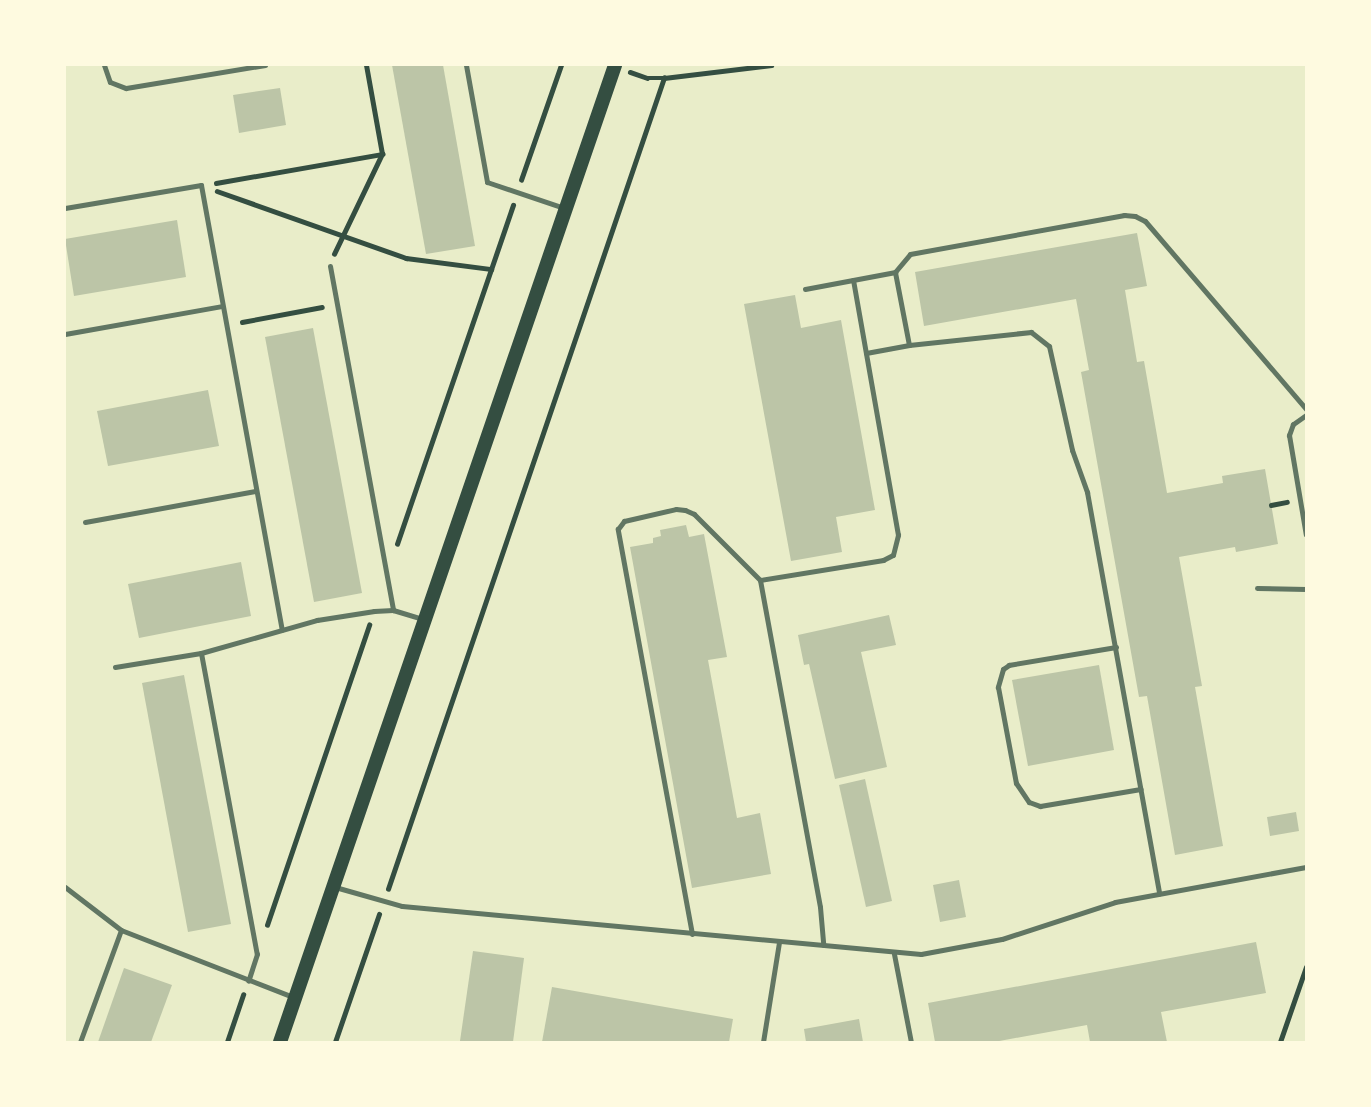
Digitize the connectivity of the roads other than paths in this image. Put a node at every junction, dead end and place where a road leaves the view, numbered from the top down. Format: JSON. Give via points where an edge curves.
{"nodes":[{"id":1,"x":104,"y":65,"type":"edge"},
{"id":2,"x":265,"y":65,"type":"edge"},
{"id":3,"x":466,"y":65,"type":"edge"},
{"id":4,"x":615,"y":66,"type":"edge"},
{"id":5,"x":65,"y":208,"type":"edge"},
{"id":6,"x":564,"y":208,"type":"junction"},
{"id":7,"x":330,"y":265,"type":"road end"},
{"id":8,"x":895,"y":272,"type":"junction"},
{"id":9,"x":853,"y":280,"type":"junction"},
{"id":10,"x":805,"y":289,"type":"dead end"},
{"id":11,"x":222,"y":306,"type":"junction"},
{"id":12,"x":65,"y":334,"type":"edge"},
{"id":13,"x":909,"y":345,"type":"junction"},
{"id":14,"x":866,"y":353,"type":"junction"},
{"id":15,"x":1306,"y":409,"type":"edge"},
{"id":16,"x":1306,"y":415,"type":"edge"},
{"id":17,"x":254,"y":491,"type":"junction"},
{"id":18,"x":85,"y":522,"type":"dead end"},
{"id":19,"x":1306,"y":535,"type":"edge"},
{"id":20,"x":760,"y":580,"type":"junction"},
{"id":21,"x":1257,"y":588,"type":"dead end"},
{"id":22,"x":1306,"y":589,"type":"edge"},
{"id":23,"x":393,"y":610,"type":"junction"},
{"id":24,"x":425,"y":620,"type":"junction"},
{"id":25,"x":282,"y":630,"type":"junction"},
{"id":26,"x":1116,"y":646,"type":"junction"},
{"id":27,"x":201,"y":653,"type":"junction"},
{"id":28,"x":115,"y":667,"type":"dead end"},
{"id":29,"x":1141,"y":789,"type":"junction"},
{"id":30,"x":1306,"y":867,"type":"edge"},
{"id":31,"x":65,"y":887,"type":"edge"},
{"id":32,"x":334,"y":887,"type":"junction"},
{"id":33,"x":1159,"y":894,"type":"junction"},
{"id":34,"x":121,"y":930,"type":"junction"},
{"id":35,"x":692,"y":934,"type":"junction"},
{"id":36,"x":779,"y":942,"type":"junction"},
{"id":37,"x":823,"y":945,"type":"junction"},
{"id":38,"x":894,"y":954,"type":"junction"},
{"id":39,"x":248,"y":981,"type":"junction"},
{"id":40,"x":296,"y":998,"type":"junction"},
{"id":41,"x":80,"y":1042,"type":"edge"},
{"id":42,"x":281,"y":1042,"type":"edge"},
{"id":43,"x":763,"y":1042,"type":"edge"},
{"id":44,"x":911,"y":1042,"type":"edge"}],
"edges":[{"from":1,"to":2,"type":"lane","via":[[110,82],[126,88]]},
{"from":3,"to":6,"type":"lane","via":[[487,182]]},
{"from":4,"to":6,"type":"main road"},
{"from":5,"to":11,"type":"lane","via":[[201,185]]},
{"from":6,"to":24,"type":"main road"},
{"from":7,"to":23,"type":"lane"},
{"from":8,"to":9,"type":"lane"},
{"from":8,"to":13,"type":"lane"},
{"from":8,"to":15,"type":"lane","via":[[911,254],[1135,216],[1145,221]]},
{"from":9,"to":10,"type":"lane"},
{"from":9,"to":14,"type":"lane"},
{"from":11,"to":12,"type":"lane"},
{"from":11,"to":17,"type":"lane"},
{"from":13,"to":14,"type":"lane"},
{"from":13,"to":26,"type":"lane","via":[[1031,332],[1049,346],[1072,450],[1087,492]]},
{"from":14,"to":20,"type":"lane","via":[[897,547],[883,560]]},
{"from":16,"to":19,"type":"lane","via":[[1293,424],[1289,435]]},
{"from":17,"to":18,"type":"lane"},
{"from":17,"to":25,"type":"lane"},
{"from":20,"to":35,"type":"lane","via":[[685,510],[624,521],[618,529]]},
{"from":20,"to":37,"type":"lane","via":[[820,907]]},
{"from":21,"to":22,"type":"lane"},
{"from":23,"to":24,"type":"lane"},
{"from":23,"to":25,"type":"lane","via":[[317,620]]},
{"from":24,"to":32,"type":"main road"},
{"from":25,"to":27,"type":"lane"},
{"from":26,"to":29,"type":"lane"},
{"from":26,"to":29,"type":"lane","via":[[1009,666],[1003,669],[998,687],[1016,783],[1029,802],[1040,806]]},
{"from":27,"to":28,"type":"lane"},
{"from":27,"to":39,"type":"lane","via":[[257,954]]},
{"from":29,"to":33,"type":"lane"},
{"from":30,"to":33,"type":"lane"},
{"from":31,"to":34,"type":"lane"},
{"from":32,"to":35,"type":"lane","via":[[383,902]]},
{"from":32,"to":40,"type":"main road"},
{"from":33,"to":38,"type":"lane","via":[[1115,902],[1002,939],[940,952]]},
{"from":34,"to":39,"type":"lane"},
{"from":34,"to":41,"type":"lane"},
{"from":35,"to":36,"type":"lane"},
{"from":36,"to":37,"type":"lane"},
{"from":36,"to":43,"type":"lane"},
{"from":37,"to":38,"type":"lane"},
{"from":38,"to":44,"type":"lane"},
{"from":39,"to":40,"type":"lane"},
{"from":40,"to":42,"type":"main road"}]}
